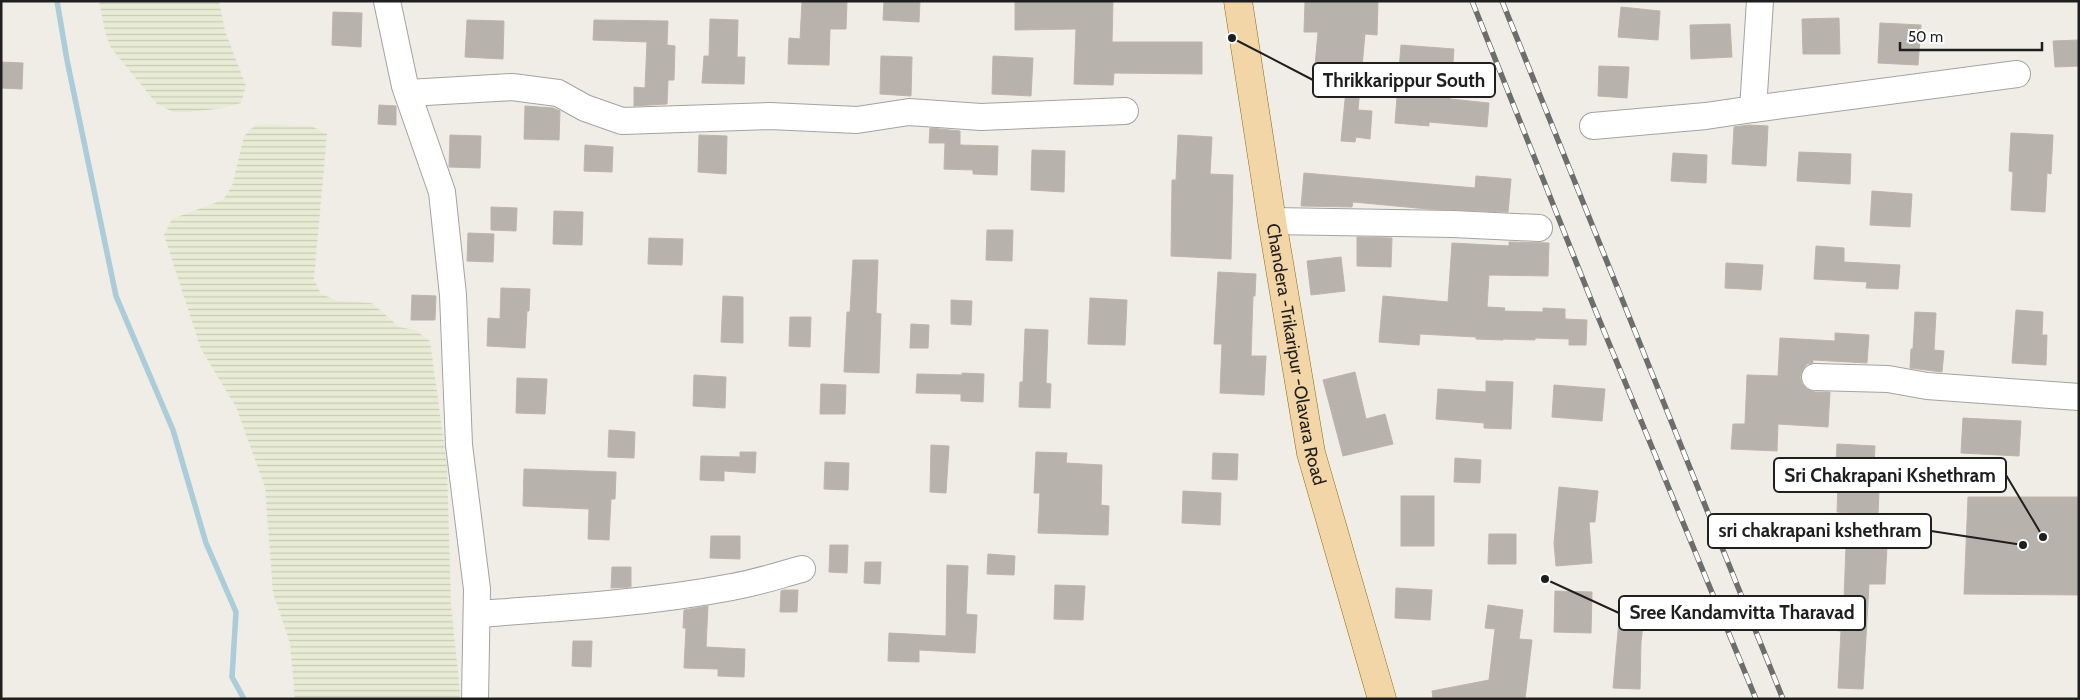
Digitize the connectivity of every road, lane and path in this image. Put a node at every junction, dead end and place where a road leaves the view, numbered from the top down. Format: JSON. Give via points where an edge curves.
{"nodes":[{"id":1,"x":387,"y":1,"type":"edge"},
{"id":2,"x":1238,"y":1,"type":"edge"},
{"id":3,"x":1760,"y":1,"type":"edge"},
{"id":4,"x":2017,"y":74,"type":"dead end"},
{"id":5,"x":408,"y":93,"type":"junction"},
{"id":6,"x":1753,"y":110,"type":"junction"},
{"id":7,"x":1125,"y":111,"type":"dead end"},
{"id":8,"x":1593,"y":126,"type":"dead end"},
{"id":9,"x":1272,"y":220,"type":"junction"},
{"id":10,"x":1539,"y":228,"type":"dead end"},
{"id":11,"x":1815,"y":377,"type":"dead end"},
{"id":12,"x":2079,"y":397,"type":"edge"},
{"id":13,"x":802,"y":569,"type":"dead end"},
{"id":14,"x":477,"y":614,"type":"junction"},
{"id":15,"x":475,"y":699,"type":"edge"},
{"id":16,"x":1382,"y":699,"type":"edge"}],
"edges":[{"from":1,"to":5,"type":"street"},
{"from":2,"to":9,"type":"main road","name":"Chandera -Trikaripur -Olavara Road"},
{"from":3,"to":6,"type":"street"},
{"from":4,"to":6,"type":"street"},
{"from":5,"to":7,"type":"street","via":[[512,87],[558,93],[585,108],[622,121],[770,116],[857,120],[908,112],[982,117]]},
{"from":5,"to":14,"type":"street","via":[[442,192],[453,295],[458,445],[477,590]]},
{"from":6,"to":8,"type":"street"},
{"from":9,"to":10,"type":"street"},
{"from":9,"to":16,"type":"main road","name":"Chandera -Trikaripur -Olavara Road","via":[[1311,453]]},
{"from":11,"to":12,"type":"street","via":[[1888,379],[1927,386]]},
{"from":13,"to":14,"type":"street","via":[[734,587],[678,596]]},
{"from":14,"to":15,"type":"street"}]}
